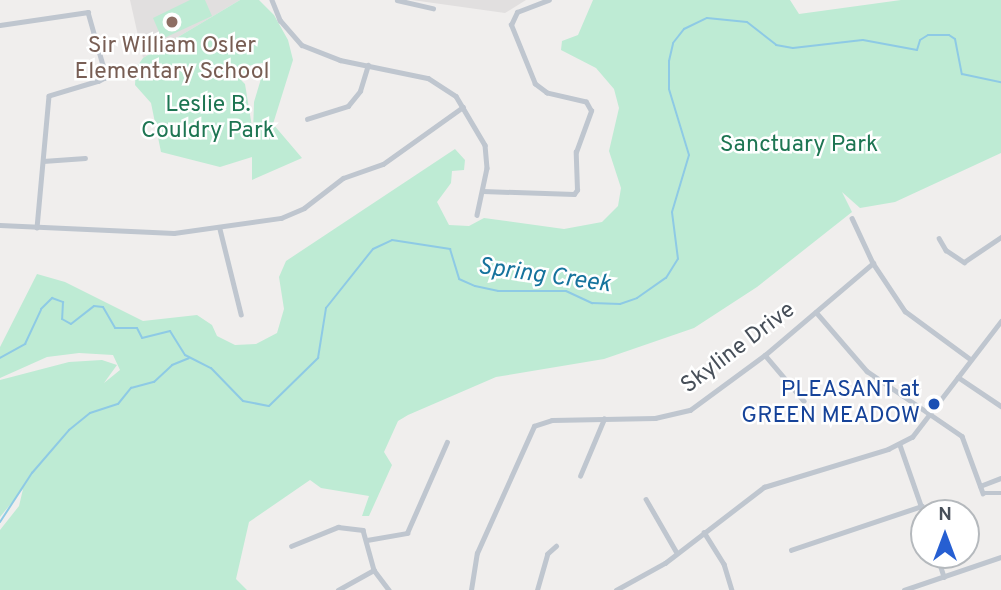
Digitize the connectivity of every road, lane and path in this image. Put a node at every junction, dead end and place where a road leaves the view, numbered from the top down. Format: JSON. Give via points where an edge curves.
{"nodes":[{"id":1,"x":272,"y":0,"type":"edge"},
{"id":2,"x":397,"y":0,"type":"edge"},
{"id":3,"x":550,"y":0,"type":"edge"},
{"id":4,"x":433,"y":8,"type":"dead end"},
{"id":5,"x":0,"y":25,"type":"edge"},
{"id":6,"x":368,"y":65,"type":"junction"},
{"id":7,"x":463,"y":107,"type":"junction"},
{"id":8,"x":307,"y":119,"type":"dead end"},
{"id":9,"x":85,"y":158,"type":"dead end"},
{"id":10,"x":43,"y":161,"type":"junction"},
{"id":11,"x":483,"y":191,"type":"junction"},
{"id":12,"x":477,"y":215,"type":"dead end"},
{"id":13,"x":852,"y":218,"type":"dead end"},
{"id":14,"x":0,"y":225,"type":"edge"},
{"id":15,"x":37,"y":227,"type":"junction"},
{"id":16,"x":220,"y":229,"type":"junction"},
{"id":17,"x":1001,"y":237,"type":"edge"},
{"id":18,"x":939,"y":238,"type":"dead end"},
{"id":19,"x":873,"y":263,"type":"junction"},
{"id":20,"x":816,"y":312,"type":"junction"},
{"id":21,"x":241,"y":314,"type":"dead end"},
{"id":22,"x":1001,"y":321,"type":"edge"},
{"id":23,"x":765,"y":355,"type":"junction"},
{"id":24,"x":970,"y":359,"type":"junction"},
{"id":25,"x":958,"y":377,"type":"junction"},
{"id":26,"x":804,"y":401,"type":"dead end"},
{"id":27,"x":1001,"y":406,"type":"edge"},
{"id":28,"x":933,"y":415,"type":"junction"},
{"id":29,"x":604,"y":419,"type":"junction"},
{"id":30,"x":447,"y":442,"type":"dead end"},
{"id":31,"x":900,"y":445,"type":"junction"},
{"id":32,"x":580,"y":476,"type":"dead end"},
{"id":33,"x":1001,"y":478,"type":"edge"},
{"id":34,"x":980,"y":486,"type":"junction"},
{"id":35,"x":1001,"y":493,"type":"edge"},
{"id":36,"x":646,"y":499,"type":"dead end"},
{"id":37,"x":919,"y":499,"type":"edge"},
{"id":38,"x":910,"y":510,"type":"edge"},
{"id":39,"x":704,"y":532,"type":"junction"},
{"id":40,"x":368,"y":538,"type":"junction"},
{"id":41,"x":556,"y":545,"type":"dead end"},
{"id":42,"x":290,"y":546,"type":"dead end"},
{"id":43,"x":791,"y":551,"type":"dead end"},
{"id":44,"x":677,"y":553,"type":"junction"},
{"id":45,"x":1001,"y":556,"type":"edge"},
{"id":46,"x":941,"y":569,"type":"edge"},
{"id":47,"x":374,"y":570,"type":"junction"},
{"id":48,"x":944,"y":577,"type":"junction"},
{"id":49,"x":338,"y":590,"type":"edge"},
{"id":50,"x":389,"y":590,"type":"edge"},
{"id":51,"x":471,"y":590,"type":"edge"},
{"id":52,"x":537,"y":590,"type":"edge"},
{"id":53,"x":616,"y":590,"type":"edge"},
{"id":54,"x":732,"y":590,"type":"edge"},
{"id":55,"x":904,"y":590,"type":"edge"}],
"edges":[{"from":1,"to":6,"type":"street","via":[[280,20],[302,45]]},
{"from":2,"to":4,"type":"street"},
{"from":3,"to":11,"type":"street","via":[[517,12],[511,25],[535,84],[547,93],[586,102],[591,111],[576,152],[577,190],[574,194]]},
{"from":5,"to":10,"type":"street","via":[[83,11],[92,16],[105,78],[49,96]]},
{"from":6,"to":7,"type":"street","via":[[428,78],[456,96]]},
{"from":6,"to":8,"type":"street","via":[[360,91],[348,106]]},
{"from":7,"to":11,"type":"street","via":[[485,145]]},
{"from":7,"to":16,"type":"street","via":[[411,147],[383,164],[342,178],[304,208],[281,218]]},
{"from":9,"to":10,"type":"street"},
{"from":10,"to":15,"type":"street"},
{"from":11,"to":12,"type":"street"},
{"from":13,"to":19,"type":"street"},
{"from":14,"to":15,"type":"street"},
{"from":15,"to":16,"type":"street","via":[[174,233]]},
{"from":16,"to":21,"type":"street"},
{"from":17,"to":18,"type":"street","via":[[964,262],[946,250]]},
{"from":19,"to":20,"type":"street","name":"Skyline Drive"},
{"from":19,"to":24,"type":"street","via":[[905,311]]},
{"from":20,"to":23,"type":"street","name":"Skyline Drive"},
{"from":20,"to":28,"type":"street","via":[[867,371]]},
{"from":22,"to":24,"type":"street"},
{"from":23,"to":26,"type":"street"},
{"from":23,"to":29,"type":"street","name":"Skyline Drive","via":[[690,410],[655,418]]},
{"from":24,"to":25,"type":"street"},
{"from":25,"to":27,"type":"street"},
{"from":25,"to":28,"type":"street"},
{"from":28,"to":31,"type":"street"},
{"from":28,"to":34,"type":"street","via":[[966,442]]},
{"from":29,"to":32,"type":"street"},
{"from":29,"to":51,"type":"street","name":"Skyline Drive","via":[[552,420],[534,426],[477,553]]},
{"from":30,"to":40,"type":"street","via":[[407,533]]},
{"from":31,"to":37,"type":"street"},
{"from":31,"to":39,"type":"street","via":[[764,487]]},
{"from":33,"to":34,"type":"street"},
{"from":34,"to":35,"type":"street","via":[[986,496]]},
{"from":36,"to":44,"type":"street"},
{"from":38,"to":43,"type":"street"},
{"from":39,"to":44,"type":"street"},
{"from":39,"to":54,"type":"street","via":[[724,564]]},
{"from":40,"to":42,"type":"street","via":[[363,530],[338,527]]},
{"from":40,"to":47,"type":"street"},
{"from":41,"to":52,"type":"street","via":[[547,554]]},
{"from":44,"to":53,"type":"street"},
{"from":45,"to":48,"type":"street"},
{"from":46,"to":48,"type":"street"},
{"from":47,"to":49,"type":"street"},
{"from":47,"to":50,"type":"street"},
{"from":48,"to":55,"type":"street"}]}
